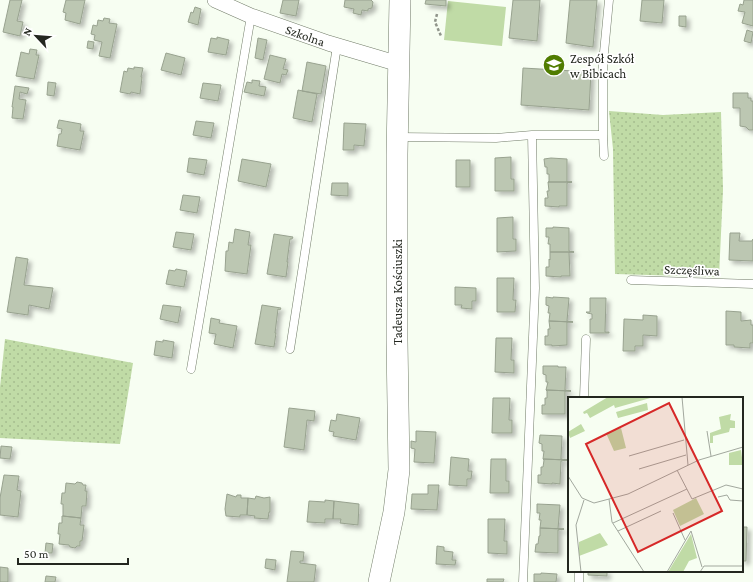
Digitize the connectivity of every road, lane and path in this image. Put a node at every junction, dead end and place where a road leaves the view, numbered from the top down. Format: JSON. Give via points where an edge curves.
{"nodes":[{"id":1,"x":215,"y":0,"type":"edge"},
{"id":2,"x":400,"y":0,"type":"edge"},
{"id":3,"x":609,"y":0,"type":"edge"},
{"id":4,"x":437,"y":14,"type":"dead end"},
{"id":5,"x":250,"y":16,"type":"junction"},
{"id":6,"x":441,"y":36,"type":"dead end"},
{"id":7,"x":337,"y":46,"type":"junction"},
{"id":8,"x":399,"y":64,"type":"junction"},
{"id":9,"x":532,"y":134,"type":"junction"},
{"id":10,"x":603,"y":135,"type":"junction"},
{"id":11,"x":398,"y":137,"type":"junction"},
{"id":12,"x":604,"y":156,"type":"dead end"},
{"id":13,"x":630,"y":280,"type":"dead end"},
{"id":14,"x":753,"y":284,"type":"edge"},
{"id":15,"x":586,"y":339,"type":"dead end"},
{"id":16,"x":290,"y":349,"type":"dead end"},
{"id":17,"x":191,"y":370,"type":"dead end"},
{"id":18,"x":584,"y":397,"type":"edge"},
{"id":19,"x":379,"y":582,"type":"edge"},
{"id":20,"x":523,"y":582,"type":"edge"}],
"edges":[{"from":1,"to":5,"type":"street","name":"Szkolna"},
{"from":2,"to":8,"type":"street","name":"Tadeusza Kościuszki"},
{"from":3,"to":10,"type":"lane","via":[[603,63]]},
{"from":4,"to":6,"type":"path","via":[[435,22]]},
{"from":5,"to":7,"type":"street","name":"Szkolna"},
{"from":5,"to":17,"type":"lane"},
{"from":7,"to":8,"type":"street","name":"Szkolna"},
{"from":7,"to":16,"type":"lane"},
{"from":8,"to":11,"type":"street","name":"Tadeusza Kościuszki"},
{"from":9,"to":10,"type":"lane"},
{"from":9,"to":11,"type":"lane","via":[[496,138]]},
{"from":9,"to":20,"type":"lane","via":[[535,288]]},
{"from":10,"to":12,"type":"lane"},
{"from":11,"to":19,"type":"street","name":"Tadeusza Kościuszki","via":[[399,470],[394,512]]},
{"from":13,"to":14,"type":"lane","name":"Szczęśliwa"},
{"from":15,"to":18,"type":"lane"}]}
